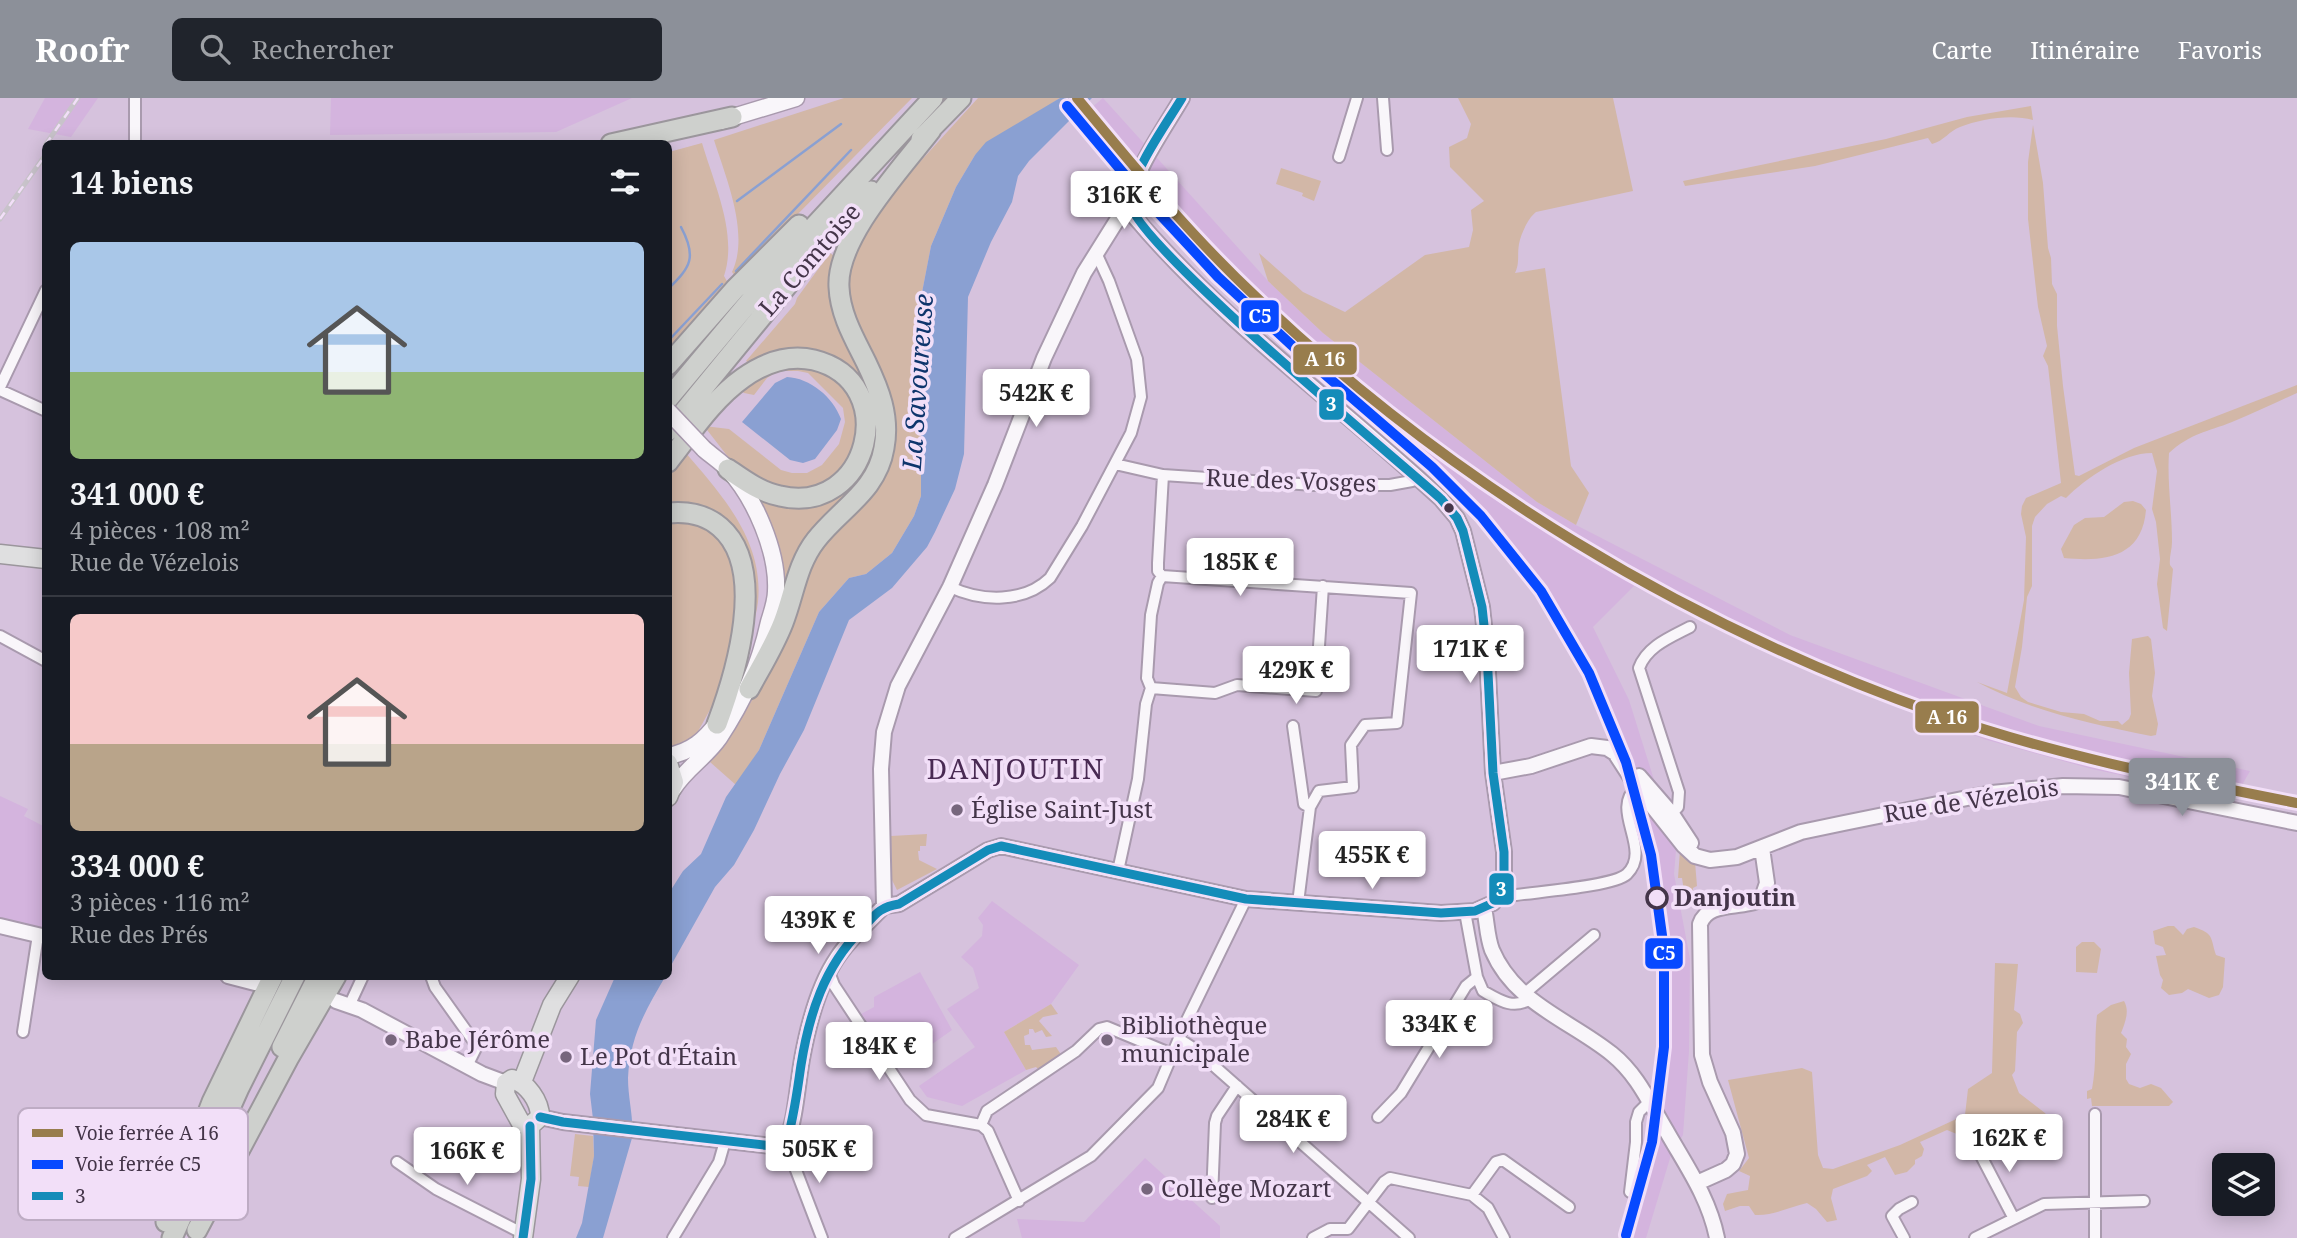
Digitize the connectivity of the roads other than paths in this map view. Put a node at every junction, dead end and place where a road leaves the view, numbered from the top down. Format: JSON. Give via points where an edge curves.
{"nodes":[{"id":1,"x":135,"y":98,"type":"edge"},
{"id":2,"x":796,"y":98,"type":"edge"},
{"id":3,"x":933,"y":98,"type":"edge"},
{"id":4,"x":961,"y":98,"type":"edge"},
{"id":5,"x":1181,"y":98,"type":"edge"},
{"id":6,"x":1357,"y":98,"type":"edge"},
{"id":7,"x":1383,"y":98,"type":"edge"},
{"id":8,"x":732,"y":117,"type":"junction"},
{"id":9,"x":931,"y":130,"type":"junction"},
{"id":10,"x":135,"y":140,"type":"edge"},
{"id":11,"x":629,"y":140,"type":"edge"},
{"id":12,"x":666,"y":140,"type":"edge"},
{"id":13,"x":1387,"y":150,"type":"dead end"},
{"id":14,"x":1339,"y":156,"type":"dead end"},
{"id":15,"x":1129,"y":201,"type":"junction"},
{"id":16,"x":1097,"y":255,"type":"junction"},
{"id":17,"x":42,"y":299,"type":"edge"},
{"id":18,"x":672,"y":360,"type":"edge"},
{"id":19,"x":0,"y":389,"type":"edge"},
{"id":20,"x":672,"y":394,"type":"edge"},
{"id":21,"x":42,"y":409,"type":"edge"},
{"id":22,"x":672,"y":415,"type":"edge"},
{"id":23,"x":672,"y":425,"type":"edge"},
{"id":24,"x":704,"y":449,"type":"junction"},
{"id":25,"x":672,"y":456,"type":"edge"},
{"id":26,"x":1115,"y":464,"type":"junction"},
{"id":27,"x":728,"y":469,"type":"junction"},
{"id":28,"x":1163,"y":475,"type":"junction"},
{"id":29,"x":1418,"y":478,"type":"junction"},
{"id":30,"x":672,"y":513,"type":"edge"},
{"id":31,"x":0,"y":554,"type":"edge"},
{"id":32,"x":42,"y":559,"type":"edge"},
{"id":33,"x":1162,"y":576,"type":"junction"},
{"id":34,"x":1323,"y":586,"type":"junction"},
{"id":35,"x":950,"y":587,"type":"junction"},
{"id":36,"x":1690,"y":626,"type":"dead end"},
{"id":37,"x":0,"y":636,"type":"edge"},
{"id":38,"x":42,"y":659,"type":"edge"},
{"id":39,"x":1151,"y":688,"type":"junction"},
{"id":40,"x":749,"y":689,"type":"junction"},
{"id":41,"x":717,"y":724,"type":"junction"},
{"id":42,"x":1293,"y":726,"type":"dead end"},
{"id":43,"x":1615,"y":753,"type":"junction"},
{"id":44,"x":672,"y":755,"type":"edge"},
{"id":45,"x":1493,"y":773,"type":"junction"},
{"id":46,"x":1637,"y":787,"type":"junction"},
{"id":47,"x":672,"y":791,"type":"edge"},
{"id":48,"x":1310,"y":807,"type":"junction"},
{"id":49,"x":1668,"y":817,"type":"junction"},
{"id":50,"x":2297,"y":823,"type":"edge"},
{"id":51,"x":1762,"y":848,"type":"junction"},
{"id":52,"x":1118,"y":871,"type":"junction"},
{"id":53,"x":1500,"y":894,"type":"junction"},
{"id":54,"x":1246,"y":899,"type":"junction"},
{"id":55,"x":1298,"y":903,"type":"junction"},
{"id":56,"x":884,"y":906,"type":"junction"},
{"id":57,"x":1484,"y":908,"type":"junction"},
{"id":58,"x":1465,"y":912,"type":"junction"},
{"id":59,"x":0,"y":926,"type":"edge"},
{"id":60,"x":1594,"y":935,"type":"dead end"},
{"id":61,"x":42,"y":936,"type":"edge"},
{"id":62,"x":829,"y":972,"type":"junction"},
{"id":63,"x":1477,"y":977,"type":"junction"},
{"id":64,"x":264,"y":980,"type":"edge"},
{"id":65,"x":293,"y":980,"type":"edge"},
{"id":66,"x":316,"y":980,"type":"edge"},
{"id":67,"x":334,"y":980,"type":"edge"},
{"id":68,"x":360,"y":980,"type":"edge"},
{"id":69,"x":432,"y":980,"type":"edge"},
{"id":70,"x":567,"y":980,"type":"edge"},
{"id":71,"x":1527,"y":997,"type":"junction"},
{"id":72,"x":343,"y":1003,"type":"joint"},
{"id":73,"x":23,"y":1032,"type":"dead end"},
{"id":74,"x":1179,"y":1039,"type":"junction"},
{"id":75,"x":1172,"y":1054,"type":"junction"},
{"id":76,"x":467,"y":1066,"type":"junction"},
{"id":77,"x":514,"y":1082,"type":"junction"},
{"id":78,"x":1237,"y":1086,"type":"junction"},
{"id":79,"x":1650,"y":1101,"type":"junction"},
{"id":80,"x":210,"y":1108,"type":"edge"},
{"id":81,"x":230,"y":1108,"type":"edge"},
{"id":82,"x":2095,"y":1114,"type":"dead end"},
{"id":83,"x":1378,"y":1116,"type":"dead end"},
{"id":84,"x":248,"y":1118,"type":"edge"},
{"id":85,"x":535,"y":1121,"type":"junction"},
{"id":86,"x":981,"y":1125,"type":"junction"},
{"id":87,"x":248,"y":1135,"type":"edge"},
{"id":88,"x":1977,"y":1139,"type":"dead end"},
{"id":89,"x":725,"y":1141,"type":"junction"},
{"id":90,"x":786,"y":1144,"type":"junction"},
{"id":91,"x":397,"y":1162,"type":"dead end"},
{"id":92,"x":1697,"y":1183,"type":"junction"},
{"id":93,"x":1630,"y":1192,"type":"dead end"},
{"id":94,"x":1472,"y":1195,"type":"junction"},
{"id":95,"x":1212,"y":1198,"type":"dead end"},
{"id":96,"x":1019,"y":1201,"type":"junction"},
{"id":97,"x":1368,"y":1202,"type":"junction"},
{"id":98,"x":1912,"y":1202,"type":"dead end"},
{"id":99,"x":2144,"y":1202,"type":"dead end"},
{"id":100,"x":2096,"y":1203,"type":"junction"},
{"id":101,"x":1569,"y":1207,"type":"dead end"},
{"id":102,"x":2013,"y":1217,"type":"junction"},
{"id":103,"x":167,"y":1220,"type":"edge"},
{"id":104,"x":180,"y":1220,"type":"edge"},
{"id":105,"x":1348,"y":1233,"type":"edge"},
{"id":106,"x":524,"y":1236,"type":"edge"},
{"id":107,"x":160,"y":1238,"type":"edge"},
{"id":108,"x":172,"y":1238,"type":"edge"},
{"id":109,"x":673,"y":1238,"type":"edge"},
{"id":110,"x":822,"y":1238,"type":"edge"},
{"id":111,"x":955,"y":1238,"type":"edge"},
{"id":112,"x":1313,"y":1238,"type":"edge"},
{"id":113,"x":1409,"y":1238,"type":"edge"},
{"id":114,"x":1504,"y":1238,"type":"edge"},
{"id":115,"x":1717,"y":1238,"type":"edge"},
{"id":116,"x":1904,"y":1238,"type":"edge"},
{"id":117,"x":1975,"y":1238,"type":"edge"},
{"id":118,"x":2095,"y":1238,"type":"edge"}],
"edges":[{"from":1,"to":10,"type":"street"},
{"from":2,"to":8,"type":"main road"},
{"from":3,"to":18,"type":"highway","via":[[817,206]]},
{"from":3,"to":20,"type":"highway","name":"La Comtoise","via":[[771,274]]},
{"from":4,"to":9,"type":"highway","name":"La Comtoise"},
{"from":5,"to":15,"type":"street"},
{"from":6,"to":14,"type":"street"},
{"from":7,"to":13,"type":"street"},
{"from":8,"to":11,"type":"highway"},
{"from":8,"to":12,"type":"main road"},
{"from":9,"to":23,"type":"highway","name":"La Comtoise","via":[[804,265]]},
{"from":9,"to":40,"type":"highway","via":[[860,224],[839,273],[843,311],[884,407],[882,458],[865,491],[808,552],[779,633]]},
{"from":15,"to":16,"type":"street"},
{"from":15,"to":29,"type":"street","via":[[1133,215],[1198,282]]},
{"from":16,"to":26,"type":"street","via":[[1137,359],[1140,380],[1141,397],[1131,433]]},
{"from":16,"to":35,"type":"street","via":[[1044,358]]},
{"from":17,"to":19,"type":"street"},
{"from":19,"to":21,"type":"street"},
{"from":22,"to":24,"type":"main road","bridge":true},
{"from":24,"to":27,"type":"main road"},
{"from":24,"to":41,"type":"main road","via":[[757,532],[767,577],[762,620],[750,658]]},
{"from":25,"to":27,"type":"highway","via":[[733,386],[770,363],[793,358],[817,361],[843,376],[857,393],[866,416],[865,444],[851,473],[831,489],[804,498],[780,496]]},
{"from":26,"to":28,"type":"street","name":"Rue des Vosges"},
{"from":26,"to":35,"type":"street","via":[[1070,548],[1043,585],[1013,597],[989,598]]},
{"from":27,"to":40,"type":"main road","via":[[759,519],[774,565],[776,592]]},
{"from":28,"to":29,"type":"street","name":"Rue des Vosges","via":[[1314,485],[1390,485]]},
{"from":28,"to":33,"type":"street","via":[[1158,564]]},
{"from":29,"to":45,"type":"street","via":[[1457,518],[1475,573],[1486,641]]},
{"from":30,"to":41,"type":"highway","via":[[691,513],[712,521],[731,539],[743,566],[739,646]]},
{"from":31,"to":32,"type":"main road"},
{"from":33,"to":34,"type":"street"},
{"from":33,"to":39,"type":"street","via":[[1151,615],[1147,678]]},
{"from":34,"to":39,"type":"street","via":[[1316,691],[1237,685],[1216,693]]},
{"from":34,"to":48,"type":"street","via":[[1410,593],[1397,723],[1365,724],[1351,745],[1353,787],[1319,791]]},
{"from":35,"to":56,"type":"street","via":[[898,686],[884,732]]},
{"from":36,"to":49,"type":"street","via":[[1656,646],[1639,668],[1679,792],[1678,807]]},
{"from":37,"to":38,"type":"street"},
{"from":39,"to":52,"type":"street"},
{"from":40,"to":47,"type":"main road","via":[[713,746],[683,773]]},
{"from":41,"to":44,"type":"main road","via":[[697,745]]},
{"from":42,"to":48,"type":"street","via":[[1304,804]]},
{"from":43,"to":45,"type":"street","via":[[1591,746]]},
{"from":43,"to":46,"type":"street"},
{"from":43,"to":49,"type":"street","via":[[1623,757]]},
{"from":45,"to":53,"type":"street","via":[[1504,852]]},
{"from":46,"to":49,"type":"street"},
{"from":46,"to":53,"type":"street","via":[[1627,806],[1636,850],[1627,874],[1598,884]]},
{"from":48,"to":55,"type":"street"},
{"from":49,"to":51,"type":"street","name":"Rue de Vézelois","via":[[1699,858],[1737,857]]},
{"from":50,"to":51,"type":"street","name":"Rue de Vézelois","via":[[2119,787],[2063,786],[1992,793],[1844,822]]},
{"from":51,"to":92,"type":"street","via":[[1767,883],[1762,898],[1748,905],[1713,909],[1700,924],[1702,1055],[1737,1154],[1726,1170]]},
{"from":52,"to":54,"type":"street"},
{"from":52,"to":56,"type":"street","via":[[1001,846],[899,904]]},
{"from":53,"to":57,"type":"street"},
{"from":54,"to":55,"type":"street"},
{"from":54,"to":74,"type":"street"},
{"from":55,"to":58,"type":"street"},
{"from":56,"to":62,"type":"street","via":[[845,947]]},
{"from":57,"to":58,"type":"street"},
{"from":57,"to":71,"type":"street","via":[[1497,960]]},
{"from":58,"to":63,"type":"street"},
{"from":59,"to":61,"type":"street"},
{"from":60,"to":71,"type":"street"},
{"from":61,"to":73,"type":"street"},
{"from":62,"to":86,"type":"street","via":[[910,1100],[926,1115]]},
{"from":62,"to":90,"type":"street","via":[[807,1038]]},
{"from":63,"to":71,"type":"street","via":[[1483,991],[1502,1002],[1518,1005]]},
{"from":63,"to":83,"type":"street","via":[[1466,986],[1401,1093]]},
{"from":64,"to":80,"type":"highway"},
{"from":65,"to":81,"type":"highway"},
{"from":66,"to":84,"type":"highway"},
{"from":67,"to":87,"type":"highway"},
{"from":68,"to":72,"type":"street"},
{"from":69,"to":76,"type":"street","via":[[477,1046]]},
{"from":70,"to":77,"type":"main road"},
{"from":71,"to":79,"type":"street","via":[[1612,1054],[1636,1078]]},
{"from":72,"to":76,"type":"street"},
{"from":74,"to":75,"type":"street"},
{"from":74,"to":78,"type":"street"},
{"from":75,"to":86,"type":"street","via":[[1107,1027],[1099,1029],[1071,1055],[987,1111]]},
{"from":75,"to":96,"type":"street","via":[[1158,1088],[1109,1140]]},
{"from":76,"to":77,"type":"street"},
{"from":77,"to":85,"type":"main road","via":[[540,1108]]},
{"from":78,"to":95,"type":"street","via":[[1215,1123]]},
{"from":78,"to":97,"type":"street"},
{"from":79,"to":92,"type":"street"},
{"from":79,"to":93,"type":"street","via":[[1636,1122]]},
{"from":82,"to":100,"type":"street"},
{"from":85,"to":89,"type":"street"},
{"from":85,"to":106,"type":"main road"},
{"from":86,"to":96,"type":"street","via":[[988,1131]]},
{"from":88,"to":102,"type":"street","via":[[1978,1150]]},
{"from":89,"to":90,"type":"street"},
{"from":89,"to":109,"type":"street","via":[[719,1162]]},
{"from":90,"to":110,"type":"street"},
{"from":91,"to":106,"type":"street","via":[[436,1189]]},
{"from":92,"to":115,"type":"street"},
{"from":94,"to":97,"type":"street","via":[[1390,1178]]},
{"from":94,"to":101,"type":"street","via":[[1496,1162],[1503,1160]]},
{"from":94,"to":114,"type":"street","via":[[1488,1208]]},
{"from":96,"to":111,"type":"street"},
{"from":97,"to":105,"type":"street"},
{"from":97,"to":113,"type":"street"},
{"from":98,"to":116,"type":"street","via":[[1892,1216]]},
{"from":99,"to":100,"type":"street"},
{"from":100,"to":102,"type":"street","via":[[2044,1204]]},
{"from":100,"to":118,"type":"street"},
{"from":102,"to":117,"type":"street"},
{"from":103,"to":107,"type":"highway"},
{"from":104,"to":108,"type":"highway"},
{"from":105,"to":112,"type":"street","via":[[1330,1229]]}]}
